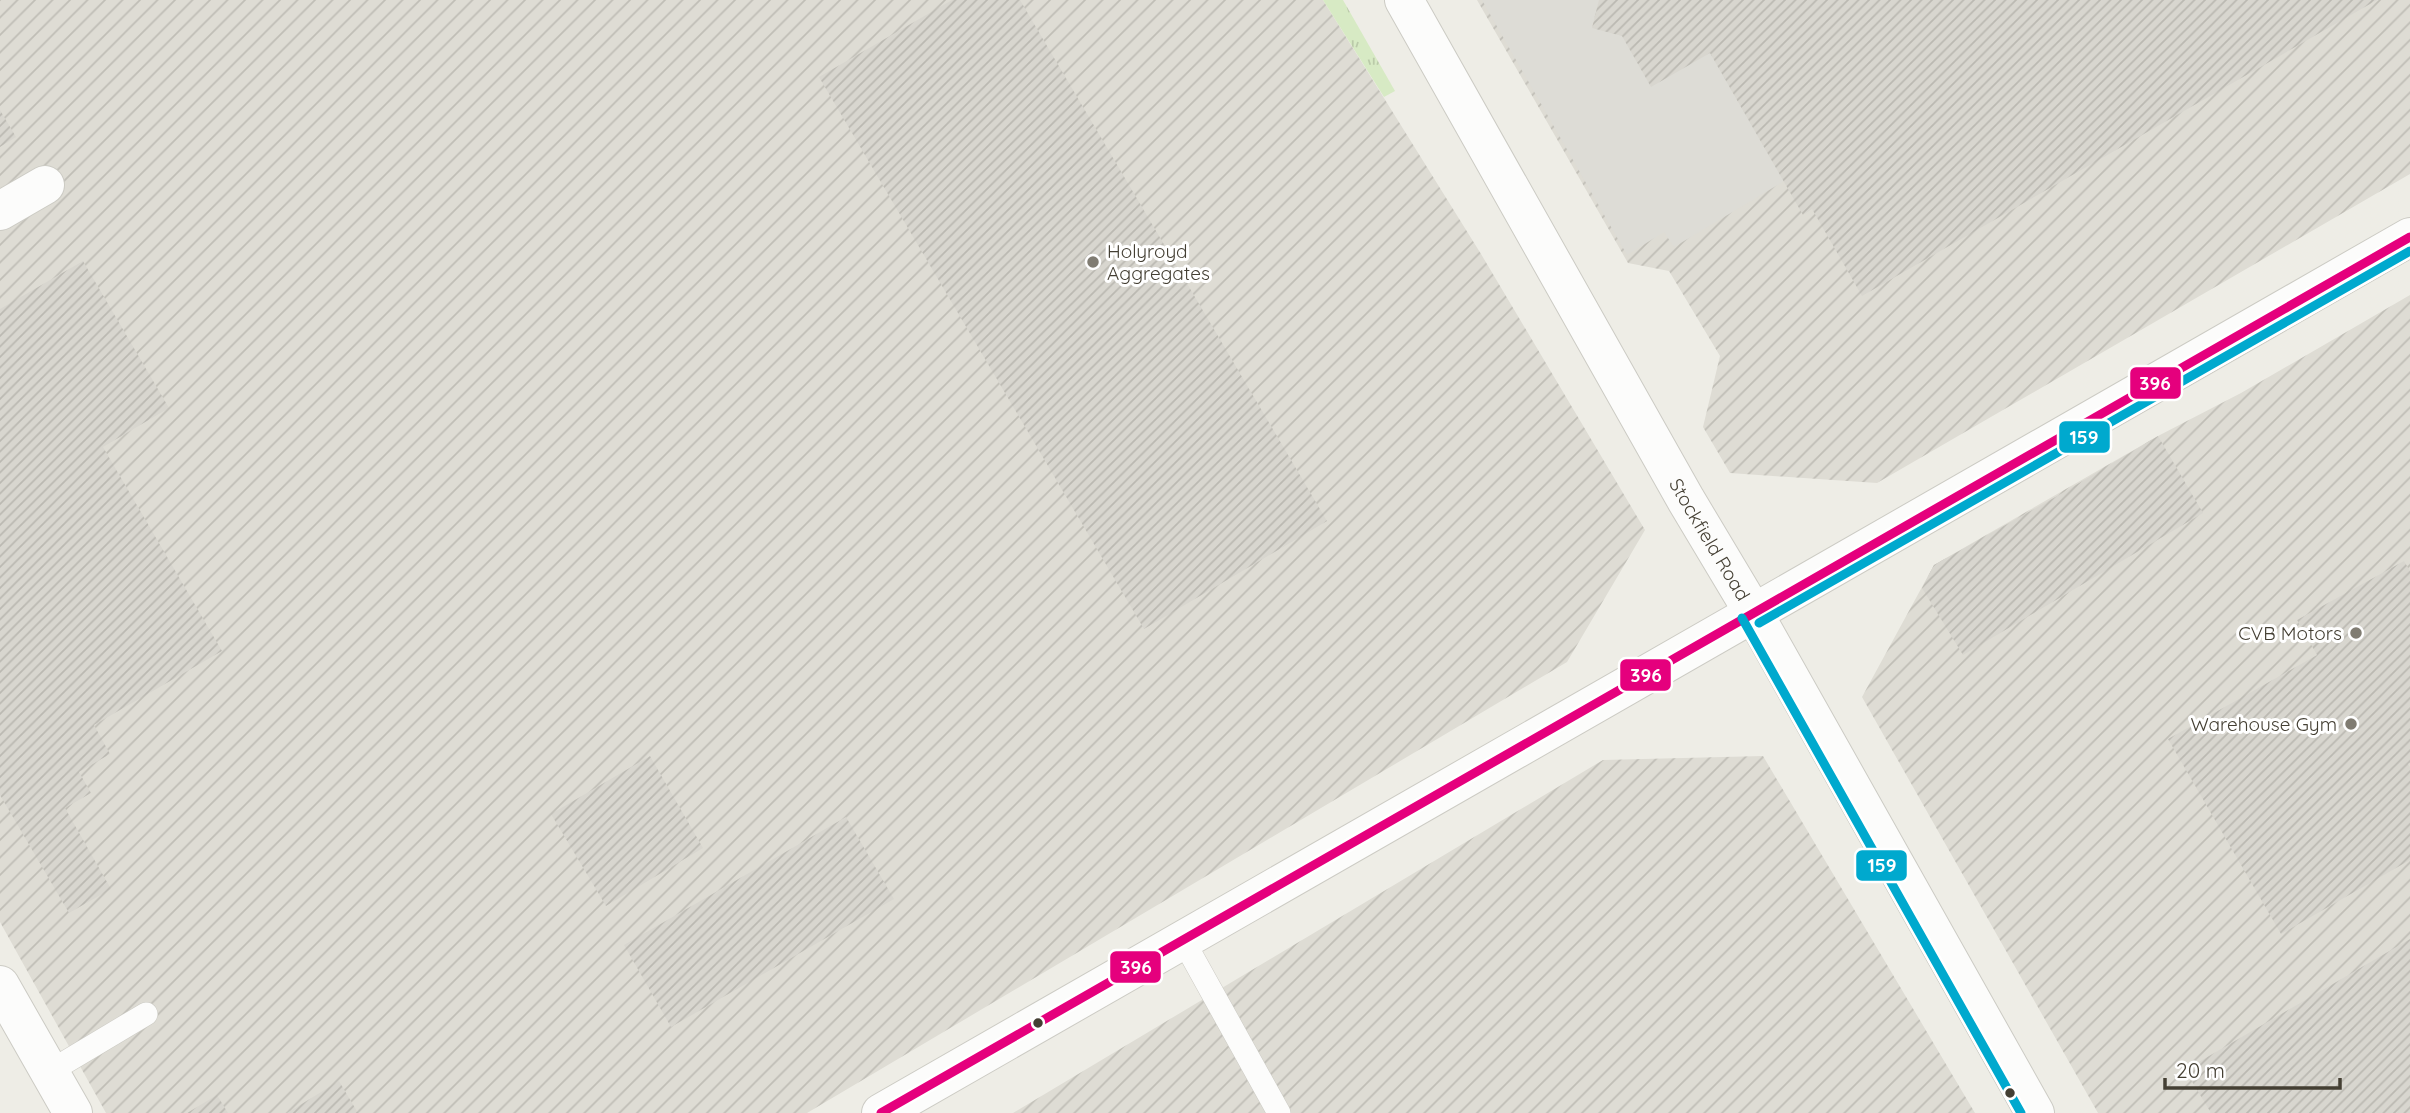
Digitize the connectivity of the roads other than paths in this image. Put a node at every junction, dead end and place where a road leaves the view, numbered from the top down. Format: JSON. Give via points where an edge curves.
{"nodes":[{"id":1,"x":1404,"y":0,"type":"edge"},
{"id":2,"x":46,"y":185,"type":"dead end"},
{"id":3,"x":0,"y":211,"type":"edge"},
{"id":4,"x":2410,"y":237,"type":"edge"},
{"id":5,"x":1753,"y":612,"type":"junction"},
{"id":6,"x":1183,"y":940,"type":"junction"},
{"id":7,"x":0,"y":985,"type":"edge"},
{"id":8,"x":146,"y":1014,"type":"dead end"},
{"id":9,"x":49,"y":1072,"type":"junction"},
{"id":10,"x":73,"y":1113,"type":"edge"},
{"id":11,"x":881,"y":1113,"type":"edge"},
{"id":12,"x":1279,"y":1113,"type":"edge"},
{"id":13,"x":2035,"y":1113,"type":"edge"}],
"edges":[{"from":1,"to":5,"type":"street","name":"Stockfield Road"},
{"from":2,"to":3,"type":"street"},
{"from":4,"to":5,"type":"street"},
{"from":5,"to":6,"type":"street"},
{"from":5,"to":13,"type":"street","name":"Stockfield Road"},
{"from":6,"to":11,"type":"street"},
{"from":6,"to":12,"type":"lane"},
{"from":7,"to":9,"type":"street"},
{"from":8,"to":9,"type":"lane"},
{"from":9,"to":10,"type":"street"}]}
